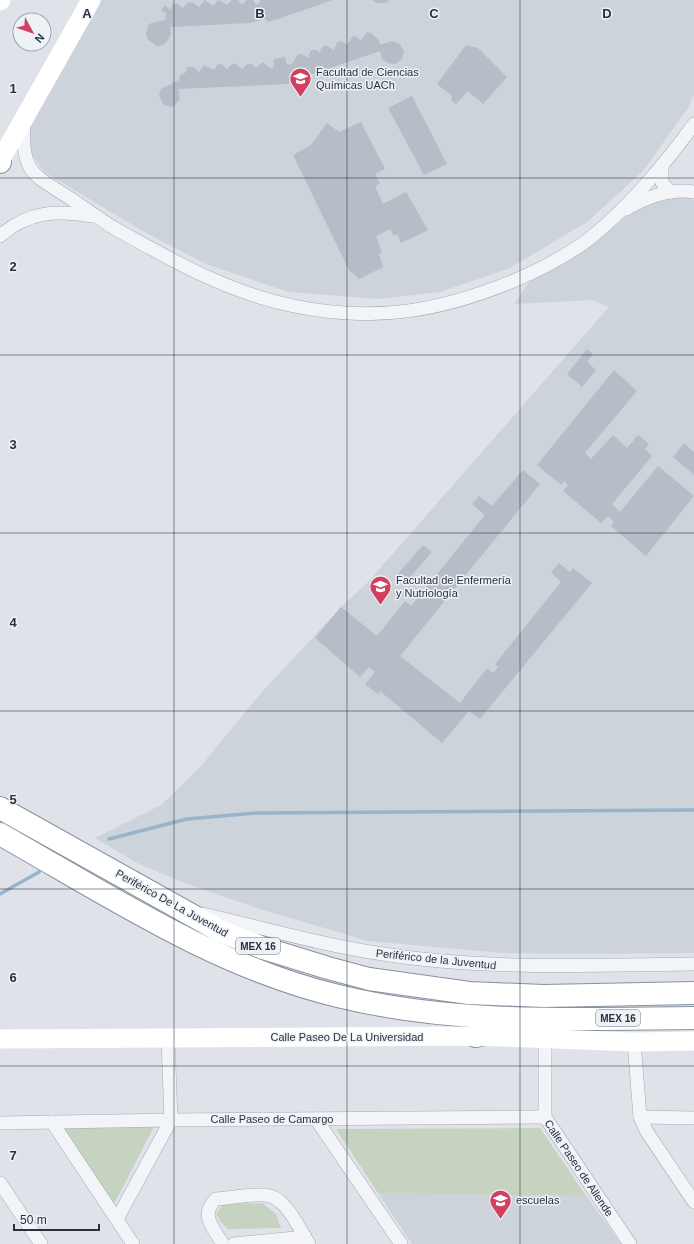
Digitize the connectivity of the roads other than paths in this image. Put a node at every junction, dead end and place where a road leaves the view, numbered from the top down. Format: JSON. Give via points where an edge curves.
{"nodes":[{"id":1,"x":92,"y":0,"type":"edge"},
{"id":2,"x":25,"y":118,"type":"junction"},
{"id":3,"x":694,"y":124,"type":"edge"},
{"id":4,"x":0,"y":161,"type":"edge"},
{"id":5,"x":662,"y":165,"type":"junction"},
{"id":6,"x":671,"y":192,"type":"junction"},
{"id":7,"x":694,"y":192,"type":"edge"},
{"id":8,"x":617,"y":214,"type":"junction"},
{"id":9,"x":93,"y":216,"type":"junction"},
{"id":10,"x":0,"y":236,"type":"edge"},
{"id":11,"x":0,"y":808,"type":"edge"},
{"id":12,"x":0,"y":834,"type":"edge"},
{"id":13,"x":182,"y":909,"type":"junction"},
{"id":14,"x":694,"y":964,"type":"edge"},
{"id":15,"x":694,"y":993,"type":"edge"},
{"id":16,"x":694,"y":1018,"type":"edge"},
{"id":17,"x":543,"y":1029,"type":"junction"},
{"id":18,"x":476,"y":1036,"type":"joint"},
{"id":19,"x":0,"y":1039,"type":"edge"},
{"id":20,"x":168,"y":1039,"type":"junction"},
{"id":21,"x":694,"y":1041,"type":"edge"},
{"id":22,"x":634,"y":1042,"type":"junction"},
{"id":23,"x":545,"y":1117,"type":"junction"},
{"id":24,"x":640,"y":1117,"type":"junction"},
{"id":25,"x":694,"y":1118,"type":"edge"},
{"id":26,"x":316,"y":1119,"type":"junction"},
{"id":27,"x":171,"y":1120,"type":"junction"},
{"id":28,"x":52,"y":1122,"type":"junction"},
{"id":29,"x":0,"y":1123,"type":"edge"},
{"id":30,"x":0,"y":1183,"type":"edge"},
{"id":31,"x":694,"y":1202,"type":"edge"},
{"id":32,"x":117,"y":1220,"type":"junction"},
{"id":33,"x":307,"y":1240,"type":"edge"},
{"id":34,"x":41,"y":1244,"type":"edge"},
{"id":35,"x":133,"y":1244,"type":"edge"},
{"id":36,"x":223,"y":1244,"type":"edge"},
{"id":37,"x":234,"y":1244,"type":"edge"},
{"id":38,"x":401,"y":1244,"type":"edge"},
{"id":39,"x":630,"y":1244,"type":"edge"}],
"edges":[{"from":1,"to":2,"type":"street"},
{"from":2,"to":4,"type":"street"},
{"from":2,"to":9,"type":"street","via":[[23,150],[35,175]]},
{"from":3,"to":5,"type":"street"},
{"from":5,"to":6,"type":"street","via":[[662,183]]},
{"from":5,"to":8,"type":"street"},
{"from":6,"to":7,"type":"street"},
{"from":6,"to":8,"type":"street","via":[[645,200]]},
{"from":8,"to":9,"type":"street","via":[[588,240],[564,255],[542,268],[485,293],[448,305],[378,313],[334,312],[295,306],[236,288],[181,265]]},
{"from":9,"to":10,"type":"street","via":[[69,212],[46,214],[25,220]]},
{"from":11,"to":13,"type":"highway","name":"Periférico De La Juventud","number":"MEX 16"},
{"from":12,"to":17,"type":"highway","name":"Periférico De La Juventud","number":"MEX 16","via":[[216,954],[274,977],[336,996],[428,1013]]},
{"from":13,"to":14,"type":"street","name":"Periférico de la Juventud","via":[[302,938],[384,954],[499,966]]},
{"from":13,"to":15,"type":"highway","name":"Periférico De La Juventud","number":"MEX 16","via":[[220,931],[263,948],[369,979],[469,993],[544,996]]},
{"from":16,"to":17,"type":"highway","number":"MEX 16"},
{"from":17,"to":18,"type":"highway"},
{"from":17,"to":22,"type":"street"},
{"from":17,"to":23,"type":"street","name":"Calle Paseo de Allende"},
{"from":18,"to":20,"type":"street","name":"Calle Paseo De La Universidad"},
{"from":19,"to":20,"type":"street","name":"Calle Paseo De La Universidad"},
{"from":20,"to":27,"type":"street"},
{"from":21,"to":22,"type":"street"},
{"from":22,"to":24,"type":"street"},
{"from":23,"to":26,"type":"street","name":"Calle Paseo de Camargo"},
{"from":23,"to":39,"type":"street","name":"Calle Paseo de Allende"},
{"from":24,"to":25,"type":"street"},
{"from":24,"to":31,"type":"street","via":[[647,1132]]},
{"from":26,"to":27,"type":"street","name":"Calle Paseo de Camargo"},
{"from":26,"to":38,"type":"street"},
{"from":27,"to":28,"type":"street","name":"Calle Paseo de Camargo"},
{"from":27,"to":32,"type":"street"},
{"from":28,"to":29,"type":"street","name":"Calle Paseo de Camargo"},
{"from":28,"to":32,"type":"street"},
{"from":30,"to":34,"type":"street"},
{"from":32,"to":35,"type":"street"},
{"from":33,"to":36,"type":"street","via":[[285,1206],[270,1196],[216,1199],[209,1208],[208,1222]]},
{"from":33,"to":37,"type":"street"}]}
